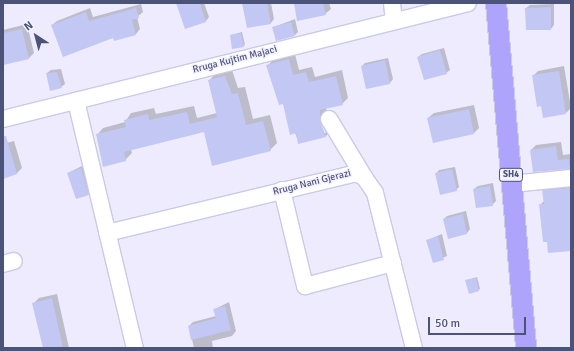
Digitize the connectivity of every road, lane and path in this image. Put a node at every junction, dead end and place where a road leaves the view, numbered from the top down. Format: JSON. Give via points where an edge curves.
{"nodes":[{"id":1,"x":392,"y":3,"type":"edge"},
{"id":2,"x":468,"y":3,"type":"edge"},
{"id":3,"x":496,"y":3,"type":"edge"},
{"id":4,"x":394,"y":21,"type":"junction"},
{"id":5,"x":76,"y":101,"type":"junction"},
{"id":6,"x":3,"y":119,"type":"edge"},
{"id":7,"x":329,"y":119,"type":"dead end"},
{"id":8,"x":364,"y":177,"type":"junction"},
{"id":9,"x":571,"y":178,"type":"edge"},
{"id":10,"x":512,"y":184,"type":"junction"},
{"id":11,"x":282,"y":190,"type":"junction"},
{"id":12,"x":107,"y":233,"type":"junction"},
{"id":13,"x":393,"y":263,"type":"junction"},
{"id":14,"x":135,"y":348,"type":"edge"},
{"id":15,"x":414,"y":348,"type":"edge"},
{"id":16,"x":526,"y":348,"type":"edge"}],
"edges":[{"from":1,"to":4,"type":"street"},
{"from":2,"to":4,"type":"street","name":"Rruga Kujtim Majaci"},
{"from":3,"to":10,"type":"main road","number":"SH4"},
{"from":4,"to":5,"type":"street","name":"Rruga Kujtim Majaci"},
{"from":5,"to":6,"type":"street","name":"Rruga Kujtim Majaci"},
{"from":5,"to":12,"type":"street"},
{"from":7,"to":8,"type":"street"},
{"from":8,"to":11,"type":"street","name":"Rruga Nani Gjerazi","via":[[350,173]]},
{"from":8,"to":13,"type":"street","name":"Rruga Nani Gjerazi","via":[[377,199]]},
{"from":9,"to":10,"type":"street"},
{"from":10,"to":16,"type":"main road","number":"SH4"},
{"from":11,"to":12,"type":"street","name":"Rruga Nani Gjerazi"},
{"from":11,"to":13,"type":"street","via":[[305,286]]},
{"from":12,"to":14,"type":"street"},
{"from":13,"to":15,"type":"street","name":"Rruga Nani Gjerazi"}]}
